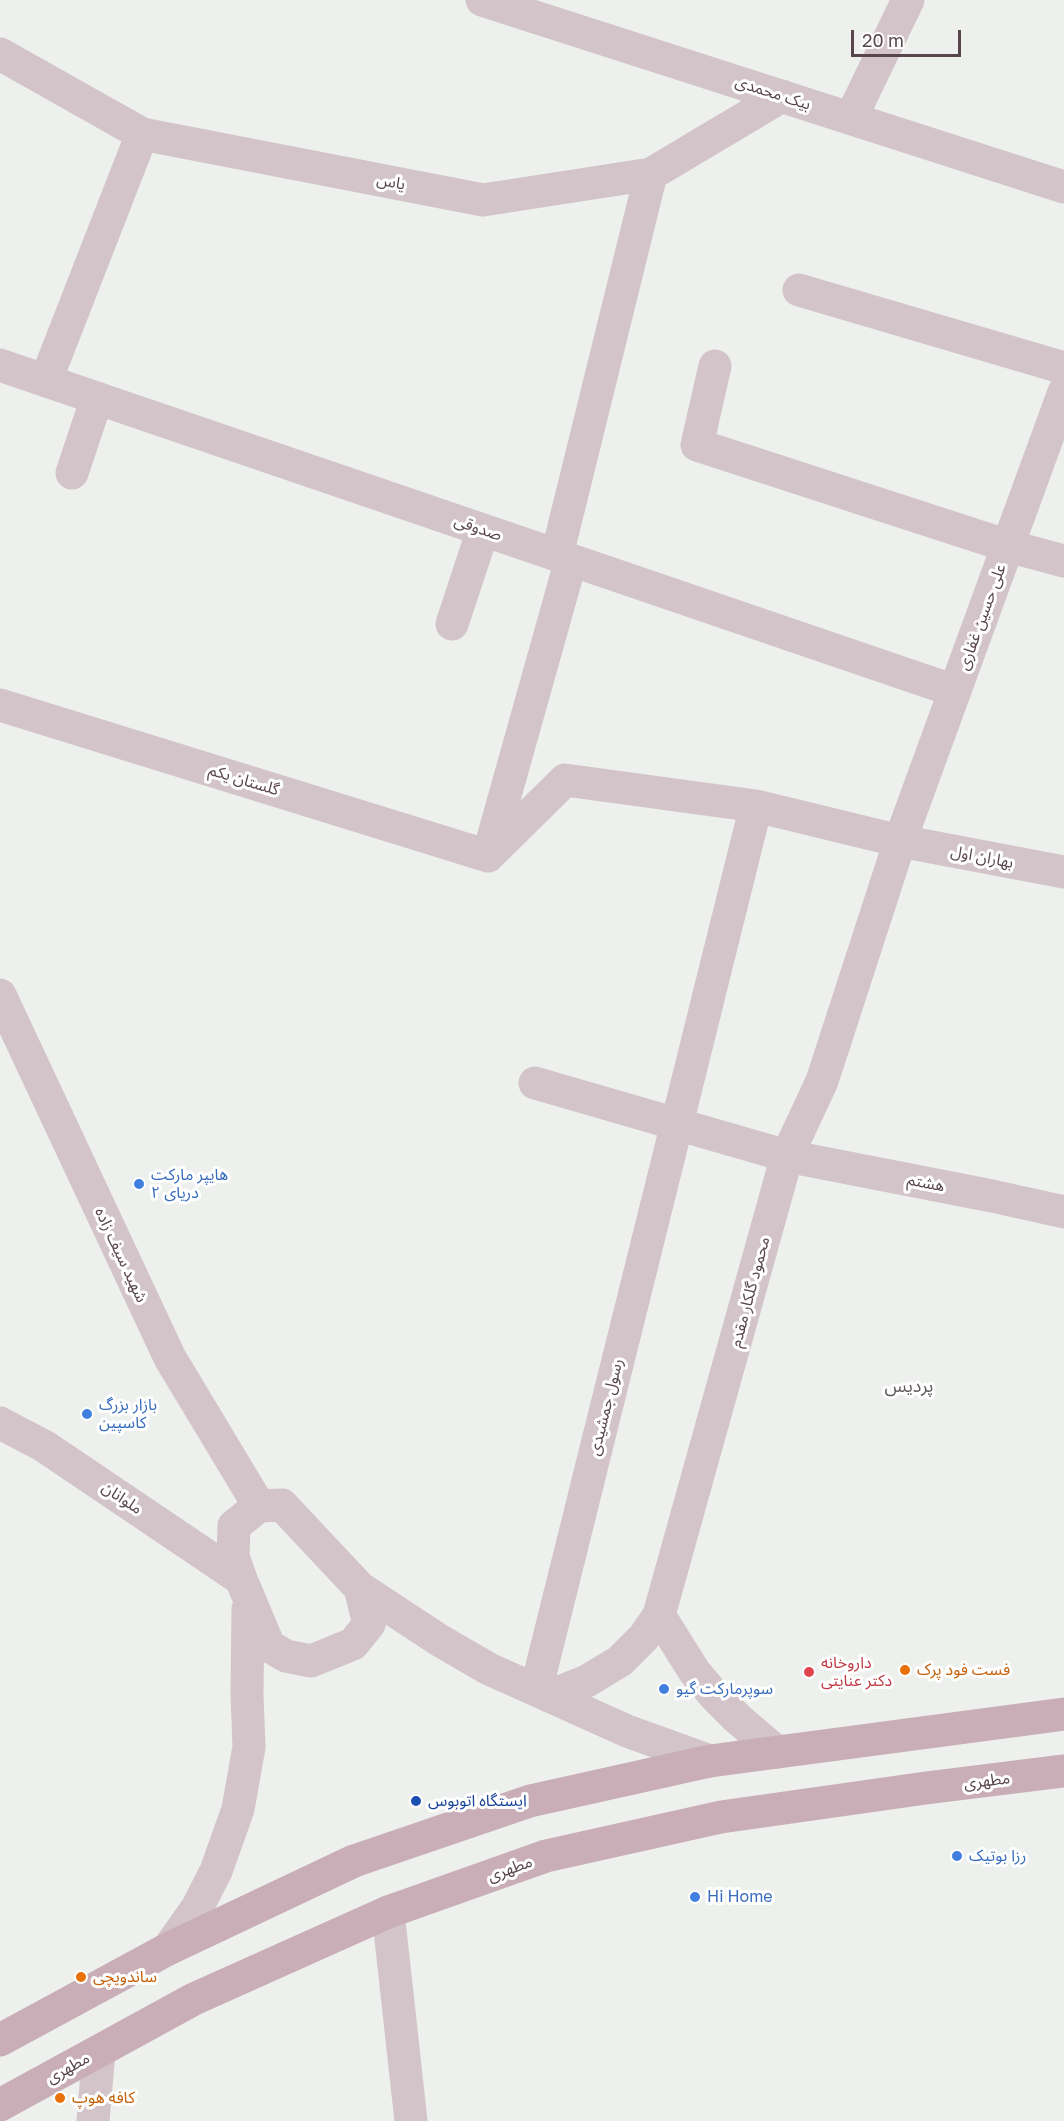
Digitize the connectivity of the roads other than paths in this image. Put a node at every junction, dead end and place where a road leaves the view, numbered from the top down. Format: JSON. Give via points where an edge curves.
{"nodes":[{"id":1,"x":482,"y":0,"type":"edge"},
{"id":2,"x":908,"y":0,"type":"edge"},
{"id":3,"x":0,"y":54,"type":"edge"},
{"id":4,"x":782,"y":96,"type":"junction"},
{"id":5,"x":851,"y":118,"type":"junction"},
{"id":6,"x":142,"y":134,"type":"junction"},
{"id":7,"x":651,"y":174,"type":"junction"},
{"id":8,"x":1064,"y":187,"type":"edge"},
{"id":9,"x":799,"y":290,"type":"dead end"},
{"id":10,"x":0,"y":364,"type":"edge"},
{"id":11,"x":715,"y":366,"type":"dead end"},
{"id":12,"x":1064,"y":368,"type":"edge"},
{"id":13,"x":46,"y":380,"type":"junction"},
{"id":14,"x":1064,"y":392,"type":"edge"},
{"id":15,"x":97,"y":398,"type":"junction"},
{"id":16,"x":72,"y":473,"type":"dead end"},
{"id":17,"x":483,"y":530,"type":"junction"},
{"id":18,"x":1008,"y":546,"type":"junction"},
{"id":19,"x":564,"y":557,"type":"junction"},
{"id":20,"x":1064,"y":561,"type":"edge"},
{"id":21,"x":452,"y":624,"type":"dead end"},
{"id":22,"x":955,"y":691,"type":"junction"},
{"id":23,"x":0,"y":705,"type":"edge"},
{"id":24,"x":756,"y":806,"type":"junction"},
{"id":25,"x":900,"y":841,"type":"junction"},
{"id":26,"x":488,"y":856,"type":"junction"},
{"id":27,"x":1064,"y":872,"type":"edge"},
{"id":28,"x":0,"y":995,"type":"edge"},
{"id":29,"x":535,"y":1083,"type":"dead end"},
{"id":30,"x":676,"y":1124,"type":"junction"},
{"id":31,"x":787,"y":1156,"type":"junction"},
{"id":32,"x":1064,"y":1212,"type":"edge"},
{"id":33,"x":0,"y":1423,"type":"edge"},
{"id":34,"x":259,"y":1506,"type":"junction"},
{"id":35,"x":245,"y":1587,"type":"junction"},
{"id":36,"x":360,"y":1588,"type":"junction"},
{"id":37,"x":659,"y":1615,"type":"junction"},
{"id":38,"x":542,"y":1693,"type":"junction"},
{"id":39,"x":1064,"y":1714,"type":"edge"},
{"id":40,"x":777,"y":1752,"type":"junction"},
{"id":41,"x":710,"y":1761,"type":"junction"},
{"id":42,"x":1064,"y":1771,"type":"edge"},
{"id":43,"x":388,"y":1912,"type":"junction"},
{"id":44,"x":168,"y":1949,"type":"junction"},
{"id":45,"x":0,"y":2040,"type":"edge"},
{"id":46,"x":99,"y":2051,"type":"junction"},
{"id":47,"x":0,"y":2105,"type":"edge"},
{"id":48,"x":93,"y":2121,"type":"edge"},
{"id":49,"x":411,"y":2121,"type":"edge"}],
"edges":[{"from":1,"to":4,"type":"street","name":"بیک محمدی"},
{"from":2,"to":5,"type":"street"},
{"from":3,"to":6,"type":"street","name":"یاس"},
{"from":4,"to":5,"type":"street","name":"بیک محمدی"},
{"from":4,"to":7,"type":"street","name":"یاس"},
{"from":5,"to":8,"type":"street","name":"بیک محمدی"},
{"from":6,"to":7,"type":"street","name":"یاس","via":[[483,200]]},
{"from":6,"to":13,"type":"street"},
{"from":7,"to":19,"type":"street"},
{"from":9,"to":12,"type":"street"},
{"from":10,"to":13,"type":"street","name":"صدوقی"},
{"from":11,"to":18,"type":"street","via":[[697,445]]},
{"from":13,"to":15,"type":"street","name":"صدوقی"},
{"from":14,"to":18,"type":"street","name":"علی حسین غفاری"},
{"from":15,"to":16,"type":"street"},
{"from":15,"to":17,"type":"street","name":"صدوقی"},
{"from":17,"to":19,"type":"street","name":"صدوقی"},
{"from":17,"to":21,"type":"street"},
{"from":18,"to":20,"type":"street"},
{"from":18,"to":22,"type":"street","name":"علی حسین غفاری"},
{"from":19,"to":22,"type":"street","name":"صدوقی"},
{"from":19,"to":26,"type":"street"},
{"from":22,"to":25,"type":"street","name":"علی حسین غفاری"},
{"from":23,"to":26,"type":"street","name":"گلستان یکم"},
{"from":24,"to":25,"type":"street","name":"بهاران اول"},
{"from":24,"to":26,"type":"street","name":"بهاران اول","via":[[565,780]]},
{"from":24,"to":30,"type":"street","name":"رسول جمشیدی"},
{"from":25,"to":27,"type":"street","name":"بهاران اول"},
{"from":25,"to":31,"type":"street","name":"محمود گلکار مقدم","via":[[822,1081]]},
{"from":28,"to":34,"type":"street","name":"شهید سیف زاده","via":[[170,1358]]},
{"from":29,"to":30,"type":"street","name":"هشتم"},
{"from":30,"to":31,"type":"street","name":"هشتم"},
{"from":30,"to":38,"type":"street","name":"رسول جمشیدی"},
{"from":31,"to":32,"type":"street","name":"هشتم"},
{"from":31,"to":37,"type":"street","name":"محمود گلکار مقدم"},
{"from":33,"to":35,"type":"street","name":"ملوانان","via":[[44,1446]]},
{"from":34,"to":35,"type":"street","via":[[234,1526],[233,1557]]},
{"from":34,"to":36,"type":"street","via":[[282,1505]]},
{"from":35,"to":36,"type":"street","via":[[269,1646],[286,1656],[311,1661],[353,1644],[369,1624]]},
{"from":35,"to":44,"type":"street","via":[[249,1747],[238,1809],[216,1871],[197,1908]]},
{"from":36,"to":38,"type":"street","via":[[479,1663]]},
{"from":37,"to":38,"type":"street","name":"محمود گلکار مقدم","via":[[620,1661],[587,1681]]},
{"from":37,"to":40,"type":"street","via":[[714,1695]]},
{"from":38,"to":41,"type":"street","via":[[627,1731]]},
{"from":39,"to":40,"type":"main road"},
{"from":40,"to":41,"type":"main road"},
{"from":41,"to":44,"type":"main road","via":[[530,1801],[354,1861]]},
{"from":42,"to":43,"type":"main road","name":"مطهری","via":[[721,1817],[546,1856]]},
{"from":43,"to":46,"type":"main road","name":"مطهری","via":[[194,2000]]},
{"from":43,"to":49,"type":"street"},
{"from":44,"to":45,"type":"main road"},
{"from":46,"to":47,"type":"main road","name":"مطهری"},
{"from":46,"to":48,"type":"street"}]}
